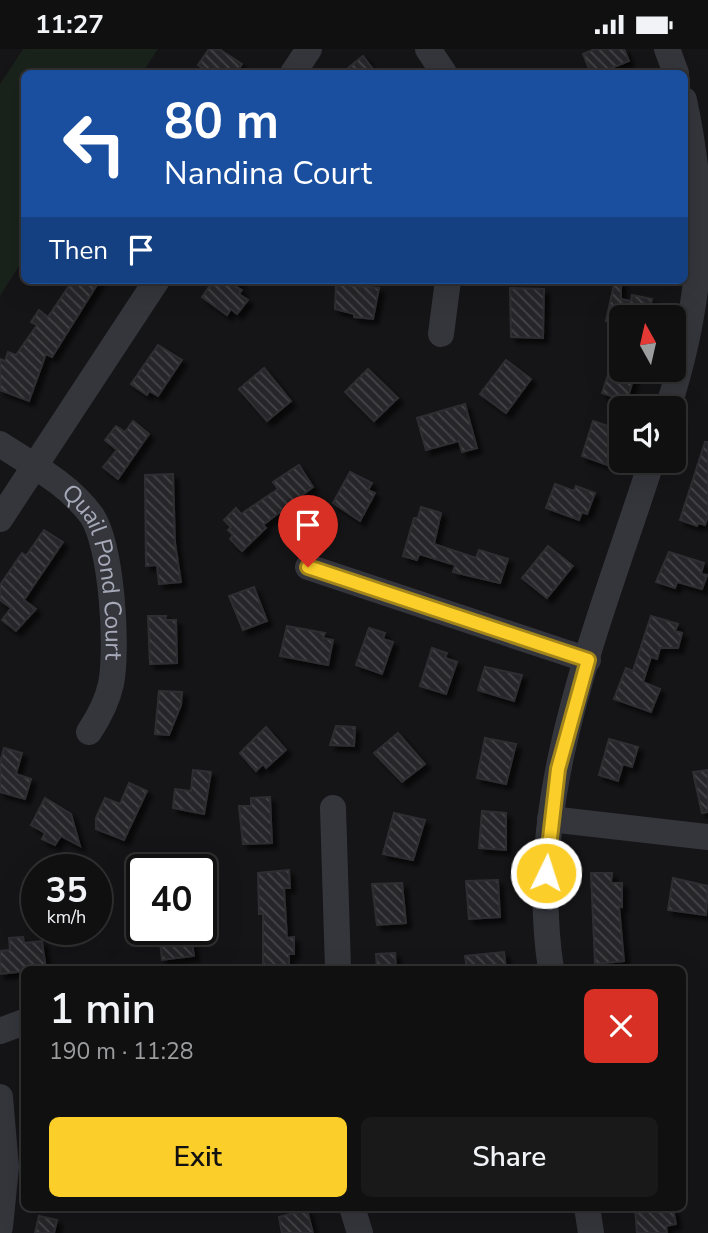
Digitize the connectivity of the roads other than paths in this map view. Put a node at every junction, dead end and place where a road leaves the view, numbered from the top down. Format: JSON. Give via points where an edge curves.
{"nodes":[{"id":1,"x":309,"y":49,"type":"edge"},
{"id":2,"x":428,"y":49,"type":"edge"},
{"id":3,"x":667,"y":49,"type":"edge"},
{"id":4,"x":295,"y":70,"type":"edge"},
{"id":5,"x":442,"y":70,"type":"edge"},
{"id":6,"x":675,"y":70,"type":"edge"},
{"id":7,"x":688,"y":118,"type":"edge"},
{"id":8,"x":154,"y":284,"type":"edge"},
{"id":9,"x":447,"y":284,"type":"edge"},
{"id":10,"x":702,"y":315,"type":"edge"},
{"id":11,"x":441,"y":334,"type":"dead end"},
{"id":12,"x":672,"y":396,"type":"edge"},
{"id":13,"x":0,"y":444,"type":"edge"},
{"id":14,"x":34,"y":467,"type":"junction"},
{"id":15,"x":648,"y":473,"type":"edge"},
{"id":16,"x":0,"y":519,"type":"edge"},
{"id":17,"x":308,"y":567,"type":"dead end"},
{"id":18,"x":588,"y":660,"type":"junction"},
{"id":19,"x":89,"y":732,"type":"dead end"},
{"id":20,"x":333,"y":808,"type":"dead end"},
{"id":21,"x":550,"y":819,"type":"junction"},
{"id":22,"x":708,"y":837,"type":"edge"},
{"id":23,"x":338,"y":966,"type":"edge"},
{"id":24,"x":551,"y":966,"type":"edge"},
{"id":25,"x":21,"y":1023,"type":"edge"},
{"id":26,"x":0,"y":1031,"type":"edge"},
{"id":27,"x":0,"y":1097,"type":"edge"},
{"id":28,"x":353,"y":1211,"type":"edge"},
{"id":29,"x":588,"y":1211,"type":"edge"},
{"id":30,"x":0,"y":1227,"type":"edge"},
{"id":31,"x":360,"y":1233,"type":"edge"},
{"id":32,"x":591,"y":1233,"type":"edge"}],
"edges":[{"from":1,"to":4,"type":"street"},
{"from":2,"to":5,"type":"street"},
{"from":3,"to":6,"type":"street"},
{"from":7,"to":10,"type":"street","via":[[700,171]]},
{"from":8,"to":14,"type":"street"},
{"from":9,"to":11,"type":"street"},
{"from":10,"to":12,"type":"street"},
{"from":13,"to":14,"type":"street","name":"Quail Pond Court"},
{"from":14,"to":16,"type":"street"},
{"from":14,"to":19,"type":"street","name":"Quail Pond Court","via":[[75,495],[93,518],[108,559],[112,679]]},
{"from":15,"to":18,"type":"street"},
{"from":17,"to":18,"type":"street"},
{"from":18,"to":21,"type":"street","via":[[558,769]]},
{"from":20,"to":23,"type":"street"},
{"from":21,"to":22,"type":"street"},
{"from":21,"to":24,"type":"street","via":[[546,873]]},
{"from":25,"to":26,"type":"street"},
{"from":27,"to":30,"type":"street","via":[[6,1167]]},
{"from":28,"to":31,"type":"street"},
{"from":29,"to":32,"type":"street"}]}
